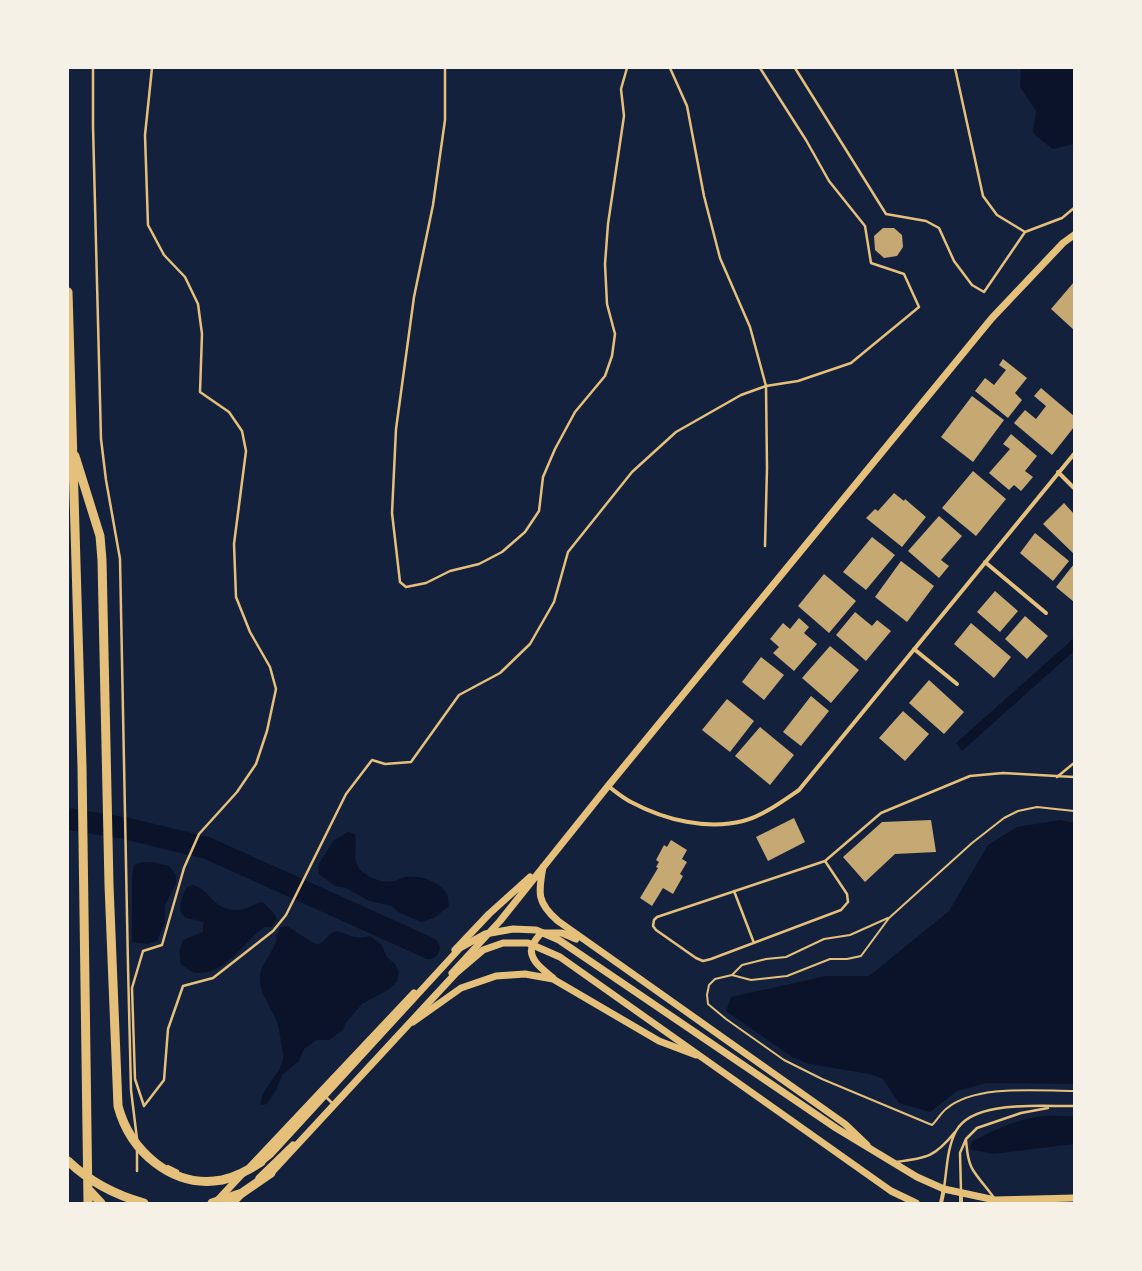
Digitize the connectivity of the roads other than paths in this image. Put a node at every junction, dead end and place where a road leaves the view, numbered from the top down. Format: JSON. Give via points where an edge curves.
{"nodes":[{"id":1,"x":93,"y":68,"type":"edge"},
{"id":2,"x":152,"y":68,"type":"edge"},
{"id":3,"x":445,"y":68,"type":"edge"},
{"id":4,"x":627,"y":68,"type":"edge"},
{"id":5,"x":670,"y":68,"type":"edge"},
{"id":6,"x":760,"y":68,"type":"edge"},
{"id":7,"x":795,"y":68,"type":"edge"},
{"id":8,"x":955,"y":68,"type":"edge"},
{"id":9,"x":1074,"y":208,"type":"edge"},
{"id":10,"x":1024,"y":232,"type":"junction"},
{"id":11,"x":1074,"y":235,"type":"edge"},
{"id":12,"x":68,"y":292,"type":"edge"},
{"id":13,"x":766,"y":386,"type":"junction"},
{"id":14,"x":72,"y":445,"type":"junction"},
{"id":15,"x":1074,"y":454,"type":"edge"},
{"id":16,"x":1058,"y":472,"type":"junction"},
{"id":17,"x":1074,"y":488,"type":"edge"},
{"id":18,"x":765,"y":546,"type":"dead end"},
{"id":19,"x":985,"y":562,"type":"junction"},
{"id":20,"x":1046,"y":612,"type":"dead end"},
{"id":21,"x":914,"y":649,"type":"junction"},
{"id":22,"x":957,"y":684,"type":"dead end"},
{"id":23,"x":1074,"y":763,"type":"edge"},
{"id":24,"x":1057,"y":777,"type":"junction"},
{"id":25,"x":1074,"y":777,"type":"edge"},
{"id":26,"x":608,"y":786,"type":"junction"},
{"id":27,"x":825,"y":860,"type":"junction"},
{"id":28,"x":544,"y":865,"type":"junction"},
{"id":29,"x":734,"y":891,"type":"junction"},
{"id":30,"x":754,"y":943,"type":"junction"},
{"id":31,"x":594,"y":948,"type":"junction"},
{"id":32,"x":553,"y":979,"type":"junction"},
{"id":33,"x":397,"y":1033,"type":"junction"},
{"id":34,"x":702,"y":1057,"type":"junction"},
{"id":35,"x":321,"y":1092,"type":"junction"},
{"id":36,"x":332,"y":1104,"type":"junction"},
{"id":37,"x":1055,"y":1106,"type":"junction"},
{"id":38,"x":1074,"y":1106,"type":"edge"},
{"id":39,"x":957,"y":1130,"type":"junction"},
{"id":40,"x":137,"y":1138,"type":"junction"},
{"id":41,"x":966,"y":1139,"type":"junction"},
{"id":42,"x":875,"y":1152,"type":"junction"},
{"id":43,"x":68,"y":1161,"type":"edge"},
{"id":44,"x":261,"y":1162,"type":"joint"},
{"id":45,"x":894,"y":1163,"type":"junction"},
{"id":46,"x":137,"y":1171,"type":"dead end"},
{"id":47,"x":184,"y":1173,"type":"dead end"},
{"id":48,"x":271,"y":1173,"type":"joint"},
{"id":49,"x":191,"y":1175,"type":"dead end"},
{"id":50,"x":233,"y":1184,"type":"junction"},
{"id":51,"x":88,"y":1189,"type":"junction"},
{"id":52,"x":944,"y":1189,"type":"junction"},
{"id":53,"x":961,"y":1193,"type":"junction"},
{"id":54,"x":1074,"y":1198,"type":"edge"},
{"id":55,"x":995,"y":1200,"type":"junction"},
{"id":56,"x":235,"y":1201,"type":"edge"},
{"id":57,"x":88,"y":1203,"type":"edge"},
{"id":58,"x":101,"y":1203,"type":"edge"},
{"id":59,"x":144,"y":1203,"type":"edge"},
{"id":60,"x":214,"y":1203,"type":"edge"},
{"id":61,"x":916,"y":1203,"type":"edge"},
{"id":62,"x":941,"y":1203,"type":"edge"},
{"id":63,"x":961,"y":1203,"type":"edge"}],
"edges":[{"from":1,"to":40,"type":"lane","via":[[101,440],[120,559],[131,1090]]},
{"from":2,"to":13,"type":"lane","via":[[145,135],[148,225],[164,255],[185,277],[198,304],[202,334],[200,392],[229,412],[242,431],[246,451],[234,544],[236,597],[250,632],[270,667],[276,690],[267,731],[256,764],[237,792],[199,834],[184,868],[162,945],[143,951],[132,988],[135,1079],[144,1106],[164,1080],[168,1029],[183,986],[213,978],[273,931],[286,915],[346,794],[372,760],[385,764],[411,762],[459,695],[500,673],[530,644],[554,602],[568,552],[632,472],[676,432],[741,395]]},
{"from":3,"to":4,"type":"lane","via":[[445,120],[433,205],[414,297],[396,429],[392,513],[400,582],[406,587],[426,584],[450,571],[479,564],[502,552],[525,532],[539,511],[543,477],[555,449],[575,412],[605,376],[612,356],[615,334],[608,304],[605,264],[608,224],[624,116],[621,89]]},
{"from":5,"to":13,"type":"lane","via":[[687,106],[704,196],[720,258],[750,327]]},
{"from":6,"to":13,"type":"lane","via":[[829,181],[865,226],[872,263],[904,274],[919,307],[851,362],[798,381]]},
{"from":7,"to":10,"type":"lane","via":[[886,214],[926,221],[939,228],[954,261],[972,285],[984,292]]},
{"from":8,"to":10,"type":"lane","via":[[983,196],[997,215]]},
{"from":9,"to":10,"type":"lane","via":[[1062,218]]},
{"from":11,"to":26,"type":"street","via":[[1063,243],[992,318]]},
{"from":12,"to":14,"type":"highway"},
{"from":13,"to":18,"type":"lane"},
{"from":14,"to":44,"type":"highway","via":[[100,536],[113,1016],[120,1115],[130,1136],[142,1152],[164,1169],[185,1178],[222,1180]]},
{"from":14,"to":51,"type":"highway","via":[[82,767]]},
{"from":15,"to":16,"type":"street"},
{"from":16,"to":17,"type":"street"},
{"from":16,"to":19,"type":"street"},
{"from":19,"to":20,"type":"street"},
{"from":19,"to":21,"type":"street"},
{"from":21,"to":22,"type":"street"},
{"from":21,"to":26,"type":"street","via":[[799,790],[777,805],[743,821],[712,824],[676,821],[633,803]]},
{"from":23,"to":24,"type":"lane"},
{"from":24,"to":25,"type":"lane"},
{"from":24,"to":27,"type":"lane","via":[[1002,773],[970,776],[881,814]]},
{"from":26,"to":28,"type":"street"},
{"from":27,"to":29,"type":"lane"},
{"from":27,"to":30,"type":"lane","via":[[847,894],[848,902],[840,910]]},
{"from":28,"to":31,"type":"street","via":[[540,888],[545,909],[558,922]]},
{"from":28,"to":33,"type":"street","via":[[500,921]]},
{"from":28,"to":35,"type":"street","via":[[489,914]]},
{"from":29,"to":30,"type":"lane"},
{"from":29,"to":30,"type":"lane","via":[[657,917],[654,926],[656,930],[703,961]]},
{"from":31,"to":32,"type":"street","via":[[570,936],[552,932],[540,933],[531,948],[532,956],[536,964]]},
{"from":31,"to":42,"type":"street","via":[[845,1124]]},
{"from":32,"to":33,"type":"street","via":[[525,974],[496,976],[461,988]]},
{"from":32,"to":34,"type":"street","via":[[659,1041]]},
{"from":33,"to":36,"type":"street"},
{"from":34,"to":48,"type":"street","via":[[560,957],[528,943],[503,943],[482,950],[456,974]]},
{"from":34,"to":61,"type":"street","via":[[891,1191]]},
{"from":35,"to":36,"type":"lane"},
{"from":35,"to":50,"type":"street"},
{"from":36,"to":56,"type":"street","via":[[309,1130]]},
{"from":37,"to":38,"type":"lane"},
{"from":37,"to":39,"type":"lane","via":[[995,1109],[972,1115]]},
{"from":37,"to":41,"type":"lane","via":[[1021,1113],[977,1128]]},
{"from":39,"to":45,"type":"lane","via":[[932,1155]]},
{"from":39,"to":52,"type":"lane","via":[[950,1149]]},
{"from":40,"to":46,"type":"lane"},
{"from":40,"to":47,"type":"lane","via":[[154,1157]]},
{"from":41,"to":53,"type":"lane","via":[[960,1153]]},
{"from":41,"to":55,"type":"lane","via":[[968,1158],[974,1173],[986,1185]]},
{"from":42,"to":44,"type":"street","via":[[559,940],[536,930],[513,929],[485,934],[460,948]]},
{"from":42,"to":45,"type":"street"},
{"from":43,"to":59,"type":"highway","via":[[79,1172],[106,1189]]},
{"from":45,"to":52,"type":"street"},
{"from":48,"to":60,"type":"highway","via":[[242,1193]]},
{"from":49,"to":50,"type":"lane"},
{"from":50,"to":60,"type":"street"},
{"from":51,"to":57,"type":"highway"},
{"from":51,"to":58,"type":"highway"},
{"from":52,"to":53,"type":"street"},
{"from":52,"to":62,"type":"street"},
{"from":53,"to":55,"type":"street"},
{"from":53,"to":63,"type":"street"},
{"from":54,"to":55,"type":"street"}]}
